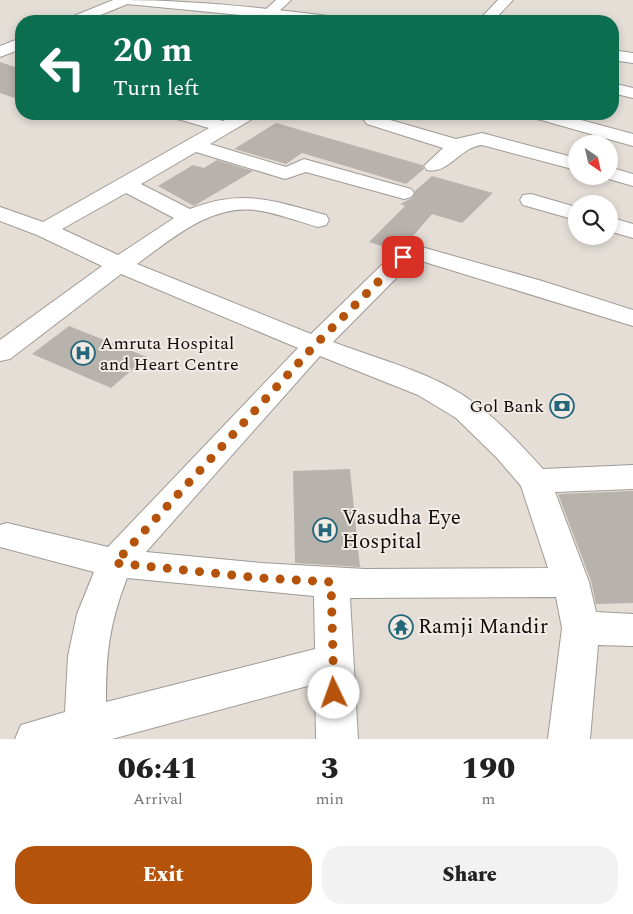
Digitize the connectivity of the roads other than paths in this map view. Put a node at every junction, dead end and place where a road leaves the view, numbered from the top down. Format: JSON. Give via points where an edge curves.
{"nodes":[{"id":1,"x":126,"y":0,"type":"edge"},
{"id":2,"x":284,"y":0,"type":"edge"},
{"id":3,"x":506,"y":0,"type":"edge"},
{"id":4,"x":269,"y":13,"type":"junction"},
{"id":5,"x":89,"y":15,"type":"edge"},
{"id":6,"x":286,"y":15,"type":"edge"},
{"id":7,"x":491,"y":15,"type":"edge"},
{"id":8,"x":15,"y":46,"type":"edge"},
{"id":9,"x":0,"y":52,"type":"edge"},
{"id":10,"x":619,"y":56,"type":"edge"},
{"id":11,"x":633,"y":58,"type":"edge"},
{"id":12,"x":619,"y":90,"type":"edge"},
{"id":13,"x":633,"y":93,"type":"edge"},
{"id":14,"x":200,"y":120,"type":"edge"},
{"id":15,"x":237,"y":120,"type":"edge"},
{"id":16,"x":373,"y":120,"type":"dead end"},
{"id":17,"x":561,"y":120,"type":"edge"},
{"id":18,"x":224,"y":127,"type":"junction"},
{"id":19,"x":633,"y":140,"type":"edge"},
{"id":20,"x":194,"y":146,"type":"junction"},
{"id":21,"x":458,"y":146,"type":"junction"},
{"id":22,"x":568,"y":162,"type":"edge"},
{"id":23,"x":434,"y":166,"type":"dead end"},
{"id":24,"x":618,"y":176,"type":"edge"},
{"id":25,"x":633,"y":180,"type":"edge"},
{"id":26,"x":125,"y":184,"type":"junction"},
{"id":27,"x":404,"y":193,"type":"dead end"},
{"id":28,"x":530,"y":200,"type":"dead end"},
{"id":29,"x":568,"y":212,"type":"edge"},
{"id":30,"x":0,"y":214,"type":"edge"},
{"id":31,"x":190,"y":218,"type":"junction"},
{"id":32,"x":318,"y":220,"type":"dead end"},
{"id":33,"x":618,"y":227,"type":"edge"},
{"id":34,"x":45,"y":230,"type":"junction"},
{"id":35,"x":633,"y":231,"type":"edge"},
{"id":36,"x":119,"y":266,"type":"junction"},
{"id":37,"x":633,"y":318,"type":"edge"},
{"id":38,"x":315,"y":345,"type":"junction"},
{"id":39,"x":0,"y":352,"type":"edge"},
{"id":40,"x":633,"y":477,"type":"edge"},
{"id":41,"x":535,"y":481,"type":"junction"},
{"id":42,"x":2,"y":541,"type":"edge"},
{"id":43,"x":115,"y":563,"type":"junction"},
{"id":44,"x":331,"y":582,"type":"junction"},
{"id":45,"x":572,"y":582,"type":"junction"},
{"id":46,"x":581,"y":628,"type":"junction"},
{"id":47,"x":633,"y":630,"type":"edge"},
{"id":48,"x":333,"y":662,"type":"junction"},
{"id":49,"x":86,"y":733,"type":"edge"},
{"id":50,"x":36,"y":739,"type":"edge"},
{"id":51,"x":337,"y":739,"type":"edge"},
{"id":52,"x":569,"y":739,"type":"edge"}],
"edges":[{"from":1,"to":4,"type":"street"},
{"from":1,"to":5,"type":"street"},
{"from":2,"to":4,"type":"street"},
{"from":3,"to":7,"type":"street"},
{"from":4,"to":6,"type":"street"},
{"from":8,"to":9,"type":"street"},
{"from":10,"to":11,"type":"street"},
{"from":12,"to":13,"type":"street"},
{"from":14,"to":18,"type":"street"},
{"from":15,"to":18,"type":"street"},
{"from":16,"to":21,"type":"street"},
{"from":17,"to":19,"type":"street"},
{"from":18,"to":20,"type":"street"},
{"from":20,"to":26,"type":"street"},
{"from":20,"to":27,"type":"street","via":[[285,173],[304,165]]},
{"from":21,"to":22,"type":"street","via":[[472,139],[482,139]]},
{"from":21,"to":23,"type":"street"},
{"from":24,"to":25,"type":"street"},
{"from":26,"to":31,"type":"street"},
{"from":26,"to":34,"type":"street"},
{"from":28,"to":29,"type":"street"},
{"from":30,"to":34,"type":"street"},
{"from":31,"to":32,"type":"street","via":[[221,206],[248,203]]},
{"from":31,"to":36,"type":"street"},
{"from":33,"to":35,"type":"street"},
{"from":34,"to":36,"type":"street"},
{"from":36,"to":38,"type":"street"},
{"from":36,"to":39,"type":"street"},
{"from":37,"to":38,"type":"street","via":[[411,251]]},
{"from":38,"to":41,"type":"street","via":[[428,388],[466,411],[508,450]]},
{"from":38,"to":43,"type":"street"},
{"from":40,"to":41,"type":"street"},
{"from":41,"to":45,"type":"street"},
{"from":42,"to":43,"type":"street"},
{"from":43,"to":44,"type":"street"},
{"from":43,"to":49,"type":"street","via":[[95,614],[87,656]]},
{"from":44,"to":45,"type":"street"},
{"from":44,"to":48,"type":"street"},
{"from":45,"to":46,"type":"street"},
{"from":46,"to":47,"type":"street"},
{"from":46,"to":52,"type":"street"},
{"from":48,"to":49,"type":"street"},
{"from":48,"to":51,"type":"street"},
{"from":49,"to":50,"type":"street"}]}
